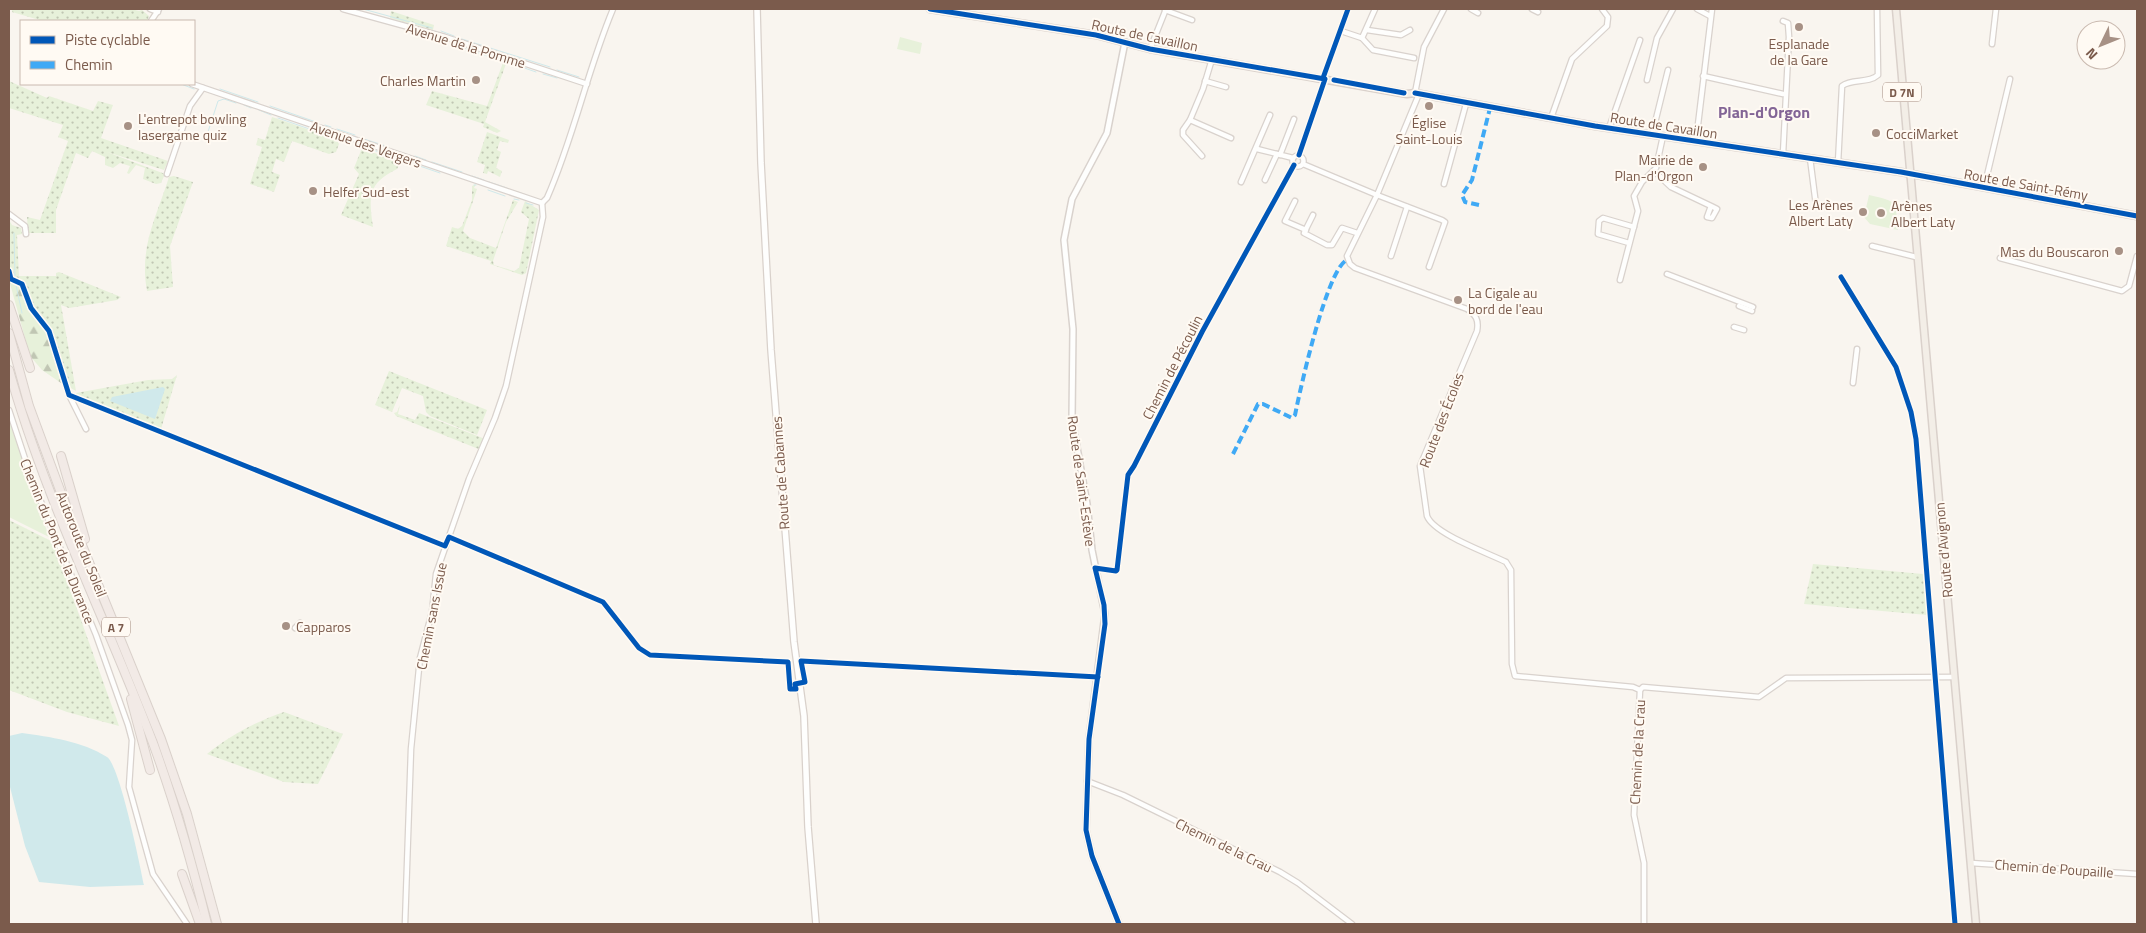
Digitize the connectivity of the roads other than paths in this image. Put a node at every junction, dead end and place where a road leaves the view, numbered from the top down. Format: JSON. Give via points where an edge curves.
{"nodes":[{"id":1,"x":150,"y":9,"type":"edge"},
{"id":2,"x":343,"y":9,"type":"edge"},
{"id":3,"x":613,"y":9,"type":"edge"},
{"id":4,"x":753,"y":9,"type":"edge"},
{"id":5,"x":757,"y":9,"type":"edge"},
{"id":6,"x":930,"y":9,"type":"edge"},
{"id":7,"x":1165,"y":9,"type":"edge"},
{"id":8,"x":1348,"y":9,"type":"edge"},
{"id":9,"x":1375,"y":9,"type":"edge"},
{"id":10,"x":1444,"y":9,"type":"edge"},
{"id":11,"x":1471,"y":9,"type":"edge"},
{"id":12,"x":1532,"y":9,"type":"edge"},
{"id":13,"x":1602,"y":9,"type":"edge"},
{"id":14,"x":1673,"y":9,"type":"edge"},
{"id":15,"x":1697,"y":9,"type":"edge"},
{"id":16,"x":1712,"y":9,"type":"edge"},
{"id":17,"x":1877,"y":9,"type":"edge"},
{"id":18,"x":1896,"y":9,"type":"edge"},
{"id":19,"x":1996,"y":9,"type":"edge"},
{"id":20,"x":158,"y":10,"type":"edge"},
{"id":21,"x":1538,"y":12,"type":"dead end"},
{"id":22,"x":1478,"y":13,"type":"dead end"},
{"id":23,"x":1710,"y":16,"type":"junction"},
{"id":24,"x":758,"y":20,"type":"junction"},
{"id":25,"x":1192,"y":20,"type":"dead end"},
{"id":26,"x":1782,"y":21,"type":"dead end"},
{"id":27,"x":1367,"y":30,"type":"junction"},
{"id":28,"x":1410,"y":30,"type":"dead end"},
{"id":29,"x":1341,"y":31,"type":"junction"},
{"id":30,"x":1362,"y":38,"type":"junction"},
{"id":31,"x":1640,"y":40,"type":"dead end"},
{"id":32,"x":1125,"y":42,"type":"junction"},
{"id":33,"x":1992,"y":44,"type":"dead end"},
{"id":34,"x":1150,"y":49,"type":"junction"},
{"id":35,"x":1414,"y":58,"type":"dead end"},
{"id":36,"x":1212,"y":60,"type":"junction"},
{"id":37,"x":1668,"y":70,"type":"dead end"},
{"id":38,"x":1703,"y":76,"type":"junction"},
{"id":39,"x":1324,"y":79,"type":"junction"},
{"id":40,"x":1647,"y":80,"type":"dead end"},
{"id":41,"x":2010,"y":80,"type":"dead end"},
{"id":42,"x":1206,"y":81,"type":"junction"},
{"id":43,"x":587,"y":84,"type":"junction"},
{"id":44,"x":195,"y":85,"type":"edge"},
{"id":45,"x":1226,"y":87,"type":"dead end"},
{"id":46,"x":204,"y":88,"type":"junction"},
{"id":47,"x":1417,"y":94,"type":"junction"},
{"id":48,"x":1782,"y":94,"type":"dead end"},
{"id":49,"x":1466,"y":104,"type":"junction"},
{"id":50,"x":1270,"y":114,"type":"dead end"},
{"id":51,"x":1551,"y":118,"type":"junction"},
{"id":52,"x":1294,"y":119,"type":"dead end"},
{"id":53,"x":1190,"y":120,"type":"junction"},
{"id":54,"x":1608,"y":128,"type":"junction"},
{"id":55,"x":1652,"y":135,"type":"junction"},
{"id":56,"x":1663,"y":136,"type":"junction"},
{"id":57,"x":1231,"y":138,"type":"dead end"},
{"id":58,"x":1696,"y":141,"type":"junction"},
{"id":59,"x":1257,"y":149,"type":"junction"},
{"id":60,"x":1783,"y":154,"type":"junction"},
{"id":61,"x":1279,"y":155,"type":"junction"},
{"id":62,"x":1299,"y":155,"type":"junction"},
{"id":63,"x":1202,"y":156,"type":"dead end"},
{"id":64,"x":1293,"y":158,"type":"junction"},
{"id":65,"x":1810,"y":158,"type":"junction"},
{"id":66,"x":1838,"y":162,"type":"junction"},
{"id":67,"x":1303,"y":164,"type":"junction"},
{"id":68,"x":1294,"y":165,"type":"junction"},
{"id":69,"x":1654,"y":171,"type":"junction"},
{"id":70,"x":167,"y":174,"type":"dead end"},
{"id":71,"x":1910,"y":175,"type":"junction"},
{"id":72,"x":1265,"y":180,"type":"dead end"},
{"id":73,"x":1241,"y":182,"type":"dead end"},
{"id":74,"x":1444,"y":184,"type":"dead end"},
{"id":75,"x":1984,"y":188,"type":"junction"},
{"id":76,"x":1377,"y":196,"type":"junction"},
{"id":77,"x":1295,"y":201,"type":"dead end"},
{"id":78,"x":542,"y":203,"type":"junction"},
{"id":79,"x":1816,"y":205,"type":"dead end"},
{"id":80,"x":1711,"y":206,"type":"dead end"},
{"id":81,"x":1407,"y":207,"type":"junction"},
{"id":82,"x":9,"y":214,"type":"edge"},
{"id":83,"x":1313,"y":216,"type":"dead end"},
{"id":84,"x":2137,"y":216,"type":"edge"},
{"id":85,"x":1634,"y":227,"type":"junction"},
{"id":86,"x":1306,"y":230,"type":"junction"},
{"id":87,"x":1357,"y":233,"type":"junction"},
{"id":88,"x":26,"y":234,"type":"dead end"},
{"id":89,"x":1629,"y":244,"type":"junction"},
{"id":90,"x":1872,"y":246,"type":"dead end"},
{"id":91,"x":1391,"y":256,"type":"dead end"},
{"id":92,"x":2137,"y":256,"type":"edge"},
{"id":93,"x":1916,"y":257,"type":"junction"},
{"id":94,"x":2000,"y":258,"type":"dead end"},
{"id":95,"x":1429,"y":267,"type":"dead end"},
{"id":96,"x":9,"y":271,"type":"edge"},
{"id":97,"x":1667,"y":274,"type":"dead end"},
{"id":98,"x":1620,"y":280,"type":"dead end"},
{"id":99,"x":1714,"y":296,"type":"dead end"},
{"id":100,"x":9,"y":305,"type":"edge"},
{"id":101,"x":1734,"y":327,"type":"dead end"},
{"id":102,"x":1744,"y":330,"type":"dead end"},
{"id":103,"x":9,"y":333,"type":"edge"},
{"id":104,"x":1857,"y":349,"type":"dead end"},
{"id":105,"x":30,"y":368,"type":"dead end"},
{"id":106,"x":9,"y":370,"type":"edge"},
{"id":107,"x":1852,"y":383,"type":"dead end"},
{"id":108,"x":9,"y":410,"type":"edge"},
{"id":109,"x":86,"y":429,"type":"dead end"},
{"id":110,"x":60,"y":456,"type":"dead end"},
{"id":111,"x":1095,"y":568,"type":"junction"},
{"id":112,"x":99,"y":587,"type":"junction"},
{"id":113,"x":300,"y":624,"type":"dead end"},
{"id":114,"x":294,"y":628,"type":"dead end"},
{"id":115,"x":799,"y":661,"type":"junction"},
{"id":116,"x":1098,"y":677,"type":"junction"},
{"id":117,"x":1954,"y":677,"type":"junction"},
{"id":118,"x":127,"y":678,"type":"junction"},
{"id":119,"x":1640,"y":690,"type":"junction"},
{"id":120,"x":150,"y":770,"type":"dead end"},
{"id":121,"x":1087,"y":781,"type":"junction"},
{"id":122,"x":1971,"y":863,"type":"junction"},
{"id":123,"x":182,"y":874,"type":"dead end"},
{"id":124,"x":2137,"y":874,"type":"edge"},
{"id":125,"x":187,"y":924,"type":"edge"},
{"id":126,"x":200,"y":924,"type":"edge"},
{"id":127,"x":207,"y":924,"type":"edge"},
{"id":128,"x":217,"y":924,"type":"edge"},
{"id":129,"x":405,"y":924,"type":"edge"},
{"id":130,"x":816,"y":924,"type":"edge"},
{"id":131,"x":1119,"y":924,"type":"edge"},
{"id":132,"x":1352,"y":924,"type":"edge"},
{"id":133,"x":1644,"y":924,"type":"edge"},
{"id":134,"x":1976,"y":924,"type":"edge"}],
"edges":[{"from":1,"to":20,"type":"street"},
{"from":2,"to":43,"type":"street","name":"Avenue de la Pomme","via":[[435,34]]},
{"from":3,"to":43,"type":"street"},
{"from":4,"to":24,"type":"main road","name":"Route de Cabannes"},
{"from":5,"to":24,"type":"main road","name":"Route de Cabannes"},
{"from":6,"to":32,"type":"main road","name":"Route de Cavaillon"},
{"from":7,"to":25,"type":"street"},
{"from":7,"to":34,"type":"street"},
{"from":8,"to":29,"type":"street"},
{"from":9,"to":27,"type":"street"},
{"from":10,"to":47,"type":"street","name":"Route des Écoles","via":[[1424,48]]},
{"from":11,"to":22,"type":"street"},
{"from":12,"to":21,"type":"street"},
{"from":13,"to":51,"type":"street","via":[[1608,17],[1607,26],[1572,58]]},
{"from":14,"to":40,"type":"street","via":[[1662,25]]},
{"from":15,"to":23,"type":"street"},
{"from":16,"to":23,"type":"street"},
{"from":17,"to":66,"type":"street","via":[[1878,76],[1842,86]]},
{"from":18,"to":71,"type":"main road","number":"D 7N"},
{"from":19,"to":33,"type":"street"},
{"from":23,"to":38,"type":"street"},
{"from":24,"to":115,"type":"main road","name":"Route de Cabannes","via":[[761,163],[771,350],[785,547]]},
{"from":26,"to":60,"type":"street","via":[[1788,23],[1789,37]]},
{"from":27,"to":28,"type":"street","via":[[1400,35]]},
{"from":27,"to":30,"type":"street"},
{"from":29,"to":30,"type":"street"},
{"from":29,"to":39,"type":"street"},
{"from":30,"to":35,"type":"street","via":[[1372,50]]},
{"from":31,"to":54,"type":"street"},
{"from":32,"to":34,"type":"main road","name":"Route de Cavaillon"},
{"from":32,"to":111,"type":"street","name":"Route de Saint-Estève","via":[[1107,133],[1072,199],[1064,240],[1073,329],[1072,419]]},
{"from":34,"to":36,"type":"main road","name":"Route de Cavaillon"},
{"from":36,"to":39,"type":"main road","name":"Route de Cavaillon"},
{"from":36,"to":42,"type":"street"},
{"from":37,"to":55,"type":"street"},
{"from":38,"to":48,"type":"street"},
{"from":38,"to":58,"type":"street"},
{"from":39,"to":47,"type":"main road","name":"Route de Cavaillon","via":[[1336,78]]},
{"from":39,"to":62,"type":"street"},
{"from":41,"to":75,"type":"street"},
{"from":42,"to":45,"type":"street"},
{"from":42,"to":53,"type":"street"},
{"from":43,"to":78,"type":"street","via":[[565,157]]},
{"from":44,"to":46,"type":"street","name":"Avenue des Vergers"},
{"from":46,"to":70,"type":"street","via":[[190,106]]},
{"from":46,"to":78,"type":"street","name":"Avenue des Vergers"},
{"from":47,"to":49,"type":"main road","name":"Route de Cavaillon"},
{"from":47,"to":76,"type":"street","name":"Route des Écoles"},
{"from":49,"to":51,"type":"main road","name":"Route de Cavaillon"},
{"from":49,"to":74,"type":"street"},
{"from":50,"to":59,"type":"street"},
{"from":51,"to":54,"type":"main road","name":"Route de Cavaillon"},
{"from":52,"to":61,"type":"street"},
{"from":53,"to":57,"type":"street"},
{"from":53,"to":63,"type":"street","via":[[1183,135]]},
{"from":54,"to":55,"type":"main road","name":"Route de Cavaillon"},
{"from":55,"to":56,"type":"main road","name":"Route de Cavaillon"},
{"from":56,"to":58,"type":"main road","name":"Route de Cavaillon"},
{"from":56,"to":69,"type":"street"},
{"from":58,"to":60,"type":"main road","name":"Route de Cavaillon"},
{"from":59,"to":61,"type":"street"},
{"from":59,"to":73,"type":"street"},
{"from":60,"to":65,"type":"main road","name":"Route de Cavaillon"},
{"from":61,"to":64,"type":"street"},
{"from":61,"to":72,"type":"street"},
{"from":62,"to":64,"type":"street"},
{"from":62,"to":67,"type":"street","via":[[1304,159]]},
{"from":64,"to":68,"type":"street"},
{"from":65,"to":66,"type":"main road","name":"Route de Cavaillon"},
{"from":65,"to":79,"type":"street"},
{"from":66,"to":71,"type":"main road","name":"Route de Cavaillon"},
{"from":67,"to":68,"type":"street"},
{"from":67,"to":76,"type":"street"},
{"from":68,"to":111,"type":"street","name":"Chemin de Pécoulin","via":[[1128,475],[1117,570]]},
{"from":69,"to":80,"type":"street","via":[[1672,187]]},
{"from":69,"to":85,"type":"street","via":[[1634,196],[1638,211]]},
{"from":71,"to":75,"type":"main road","name":"Route de Saint-Rémy"},
{"from":71,"to":93,"type":"main road","name":"Route d'Avignon","number":"D 7N"},
{"from":75,"to":84,"type":"main road","name":"Route de Saint-Rémy"},
{"from":76,"to":81,"type":"street"},
{"from":76,"to":87,"type":"street","name":"Route des Écoles"},
{"from":77,"to":86,"type":"street","via":[[1286,220]]},
{"from":78,"to":129,"type":"street","name":"Chemin sans Issue","via":[[543,217],[506,386],[436,574],[432,612],[420,658],[411,749]]},
{"from":81,"to":91,"type":"street"},
{"from":81,"to":95,"type":"street","via":[[1445,222]]},
{"from":82,"to":88,"type":"street","via":[[25,226]]},
{"from":83,"to":86,"type":"street"},
{"from":85,"to":89,"type":"street"},
{"from":85,"to":89,"type":"street","via":[[1603,218],[1599,221],[1598,234]]},
{"from":86,"to":87,"type":"street","via":[[1304,233],[1328,245],[1332,245],[1342,228]]},
{"from":87,"to":119,"type":"street","name":"Route des Écoles","via":[[1346,256],[1350,264],[1467,309],[1477,317],[1477,330],[1420,466],[1420,473],[1429,521],[1444,532],[1506,562],[1512,570],[1512,664],[1515,676]]},
{"from":89,"to":98,"type":"street"},
{"from":90,"to":93,"type":"street"},
{"from":92,"to":94,"type":"street","via":[[2129,286],[2122,291]]},
{"from":93,"to":117,"type":"main road","name":"Route d'Avignon","number":"D 7N"},
{"from":96,"to":109,"type":"street","via":[[11,279],[22,284],[31,308],[49,331],[69,395]]},
{"from":97,"to":99,"type":"street","via":[[1753,309]]},
{"from":100,"to":105,"type":"highway"},
{"from":101,"to":102,"type":"street"},
{"from":103,"to":112,"type":"highway","name":"Autoroute du Soleil","number":"A 7","via":[[42,442]]},
{"from":104,"to":107,"type":"street"},
{"from":106,"to":118,"type":"highway","name":"Autoroute du Soleil","number":"A 7","via":[[54,502]]},
{"from":108,"to":125,"type":"street","name":"Chemin du Pont de la Durance","via":[[32,480],[96,635],[128,725],[132,740],[129,787],[153,874]]},
{"from":110,"to":112,"type":"highway"},
{"from":111,"to":116,"type":"street","name":"Route de Saint-Estève","via":[[1105,614]]},
{"from":112,"to":128,"type":"highway","name":"Autoroute du Soleil","number":"A 7","via":[[161,739],[187,814]]},
{"from":113,"to":114,"type":"street"},
{"from":115,"to":116,"type":"street"},
{"from":115,"to":130,"type":"main road","name":"Route de Cabannes","via":[[807,744],[808,827]]},
{"from":116,"to":121,"type":"street","name":"Route de Saint-Estève"},
{"from":117,"to":119,"type":"street","name":"Chemin de la Crau","via":[[1786,678],[1759,697],[1643,687]]},
{"from":117,"to":122,"type":"main road","name":"Route d'Avignon","number":"D 7N"},
{"from":118,"to":120,"type":"highway"},
{"from":118,"to":127,"type":"highway","name":"Autoroute du Soleil","number":"A 7","via":[[178,817]]},
{"from":119,"to":133,"type":"street","name":"Chemin de la Crau","via":[[1634,815],[1644,863]]},
{"from":121,"to":131,"type":"street","name":"Route de Saint-Estève","via":[[1087,841]]},
{"from":121,"to":132,"type":"street","name":"Chemin de la Crau","via":[[1123,795],[1280,872]]},
{"from":122,"to":124,"type":"street","name":"Chemin de Poupaille"},
{"from":122,"to":134,"type":"main road","name":"Route d'Avignon","number":"D 7N"},
{"from":123,"to":126,"type":"highway"}]}
